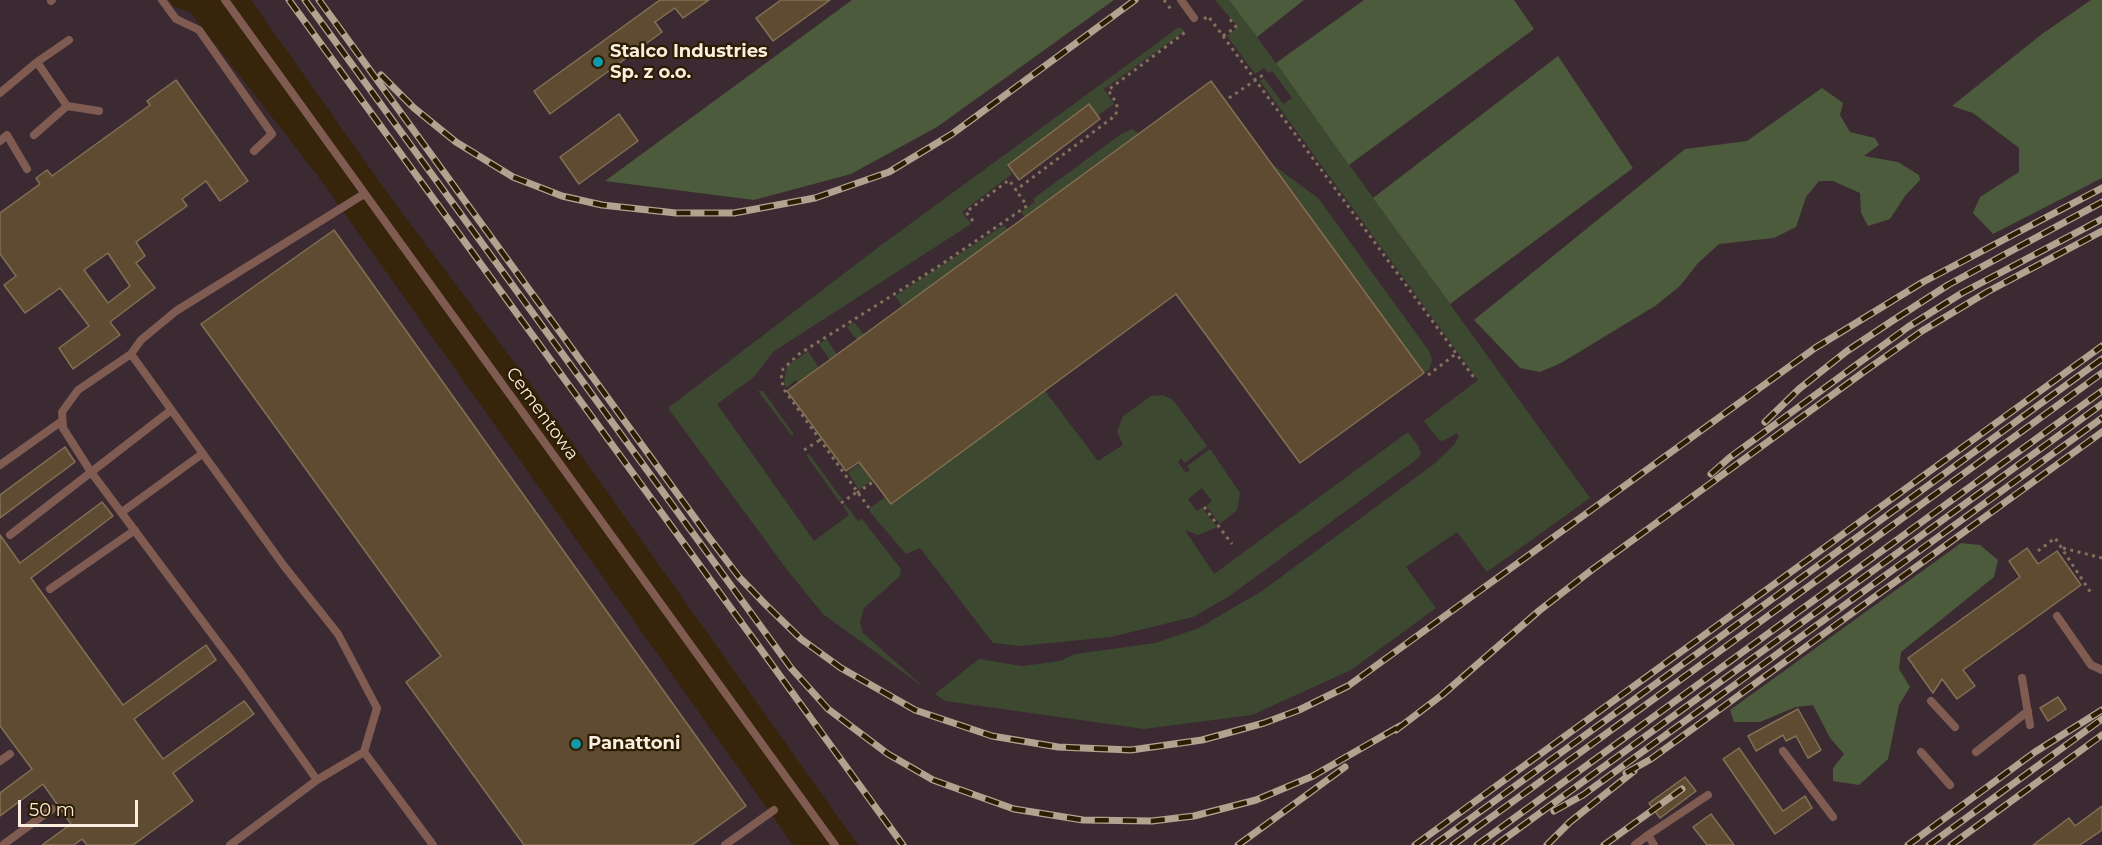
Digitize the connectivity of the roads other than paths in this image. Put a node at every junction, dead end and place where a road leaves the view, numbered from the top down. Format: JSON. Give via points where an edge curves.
{"nodes":[{"id":1,"x":162,"y":0,"type":"edge"},
{"id":2,"x":225,"y":0,"type":"edge"},
{"id":3,"x":1181,"y":0,"type":"edge"},
{"id":4,"x":1197,"y":22,"type":"road end"},
{"id":5,"x":69,"y":40,"type":"dead end"},
{"id":6,"x":37,"y":62,"type":"junction"},
{"id":7,"x":0,"y":93,"type":"edge"},
{"id":8,"x":67,"y":106,"type":"junction"},
{"id":9,"x":99,"y":111,"type":"dead end"},
{"id":10,"x":34,"y":135,"type":"dead end"},
{"id":11,"x":0,"y":141,"type":"edge"},
{"id":12,"x":254,"y":151,"type":"dead end"},
{"id":13,"x":27,"y":169,"type":"dead end"},
{"id":14,"x":364,"y":194,"type":"junction"},
{"id":15,"x":131,"y":354,"type":"junction"},
{"id":16,"x":170,"y":411,"type":"junction"},
{"id":17,"x":62,"y":421,"type":"junction"},
{"id":18,"x":202,"y":454,"type":"junction"},
{"id":19,"x":0,"y":465,"type":"edge"},
{"id":20,"x":91,"y":472,"type":"junction"},
{"id":21,"x":122,"y":513,"type":"junction"},
{"id":22,"x":135,"y":530,"type":"junction"},
{"id":23,"x":10,"y":535,"type":"dead end"},
{"id":24,"x":50,"y":590,"type":"dead end"},
{"id":25,"x":2057,"y":616,"type":"dead end"},
{"id":26,"x":2102,"y":670,"type":"edge"},
{"id":27,"x":2022,"y":678,"type":"dead end"},
{"id":28,"x":1931,"y":700,"type":"dead end"},
{"id":29,"x":2028,"y":711,"type":"junction"},
{"id":30,"x":2030,"y":725,"type":"dead end"},
{"id":31,"x":1955,"y":727,"type":"dead end"},
{"id":32,"x":1783,"y":751,"type":"dead end"},
{"id":33,"x":364,"y":752,"type":"junction"},
{"id":34,"x":1921,"y":752,"type":"dead end"},
{"id":35,"x":1976,"y":752,"type":"dead end"},
{"id":36,"x":10,"y":754,"type":"dead end"},
{"id":37,"x":0,"y":761,"type":"edge"},
{"id":38,"x":317,"y":780,"type":"junction"},
{"id":39,"x":1950,"y":785,"type":"dead end"},
{"id":40,"x":1708,"y":795,"type":"dead end"},
{"id":41,"x":52,"y":809,"type":"dead end"},
{"id":42,"x":774,"y":810,"type":"dead end"},
{"id":43,"x":1833,"y":817,"type":"dead end"},
{"id":44,"x":1648,"y":835,"type":"junction"},
{"id":45,"x":0,"y":838,"type":"edge"},
{"id":46,"x":5,"y":845,"type":"edge"},
{"id":47,"x":230,"y":845,"type":"edge"},
{"id":48,"x":433,"y":845,"type":"edge"},
{"id":49,"x":724,"y":845,"type":"edge"},
{"id":50,"x":835,"y":845,"type":"edge"},
{"id":51,"x":1635,"y":845,"type":"edge"},
{"id":52,"x":1654,"y":845,"type":"edge"}],
"edges":[{"from":1,"to":12,"type":"lane","via":[[176,19],[199,30],[272,134]]},
{"from":2,"to":14,"type":"lane","name":"Cementowa"},
{"from":3,"to":4,"type":"lane"},
{"from":5,"to":6,"type":"lane"},
{"from":6,"to":7,"type":"lane"},
{"from":6,"to":8,"type":"lane"},
{"from":8,"to":9,"type":"lane"},
{"from":8,"to":10,"type":"lane"},
{"from":11,"to":13,"type":"lane","via":[[7,135]]},
{"from":14,"to":15,"type":"lane","via":[[176,311],[141,340]]},
{"from":14,"to":50,"type":"lane","name":"Cementowa"},
{"from":15,"to":16,"type":"lane"},
{"from":15,"to":17,"type":"lane","via":[[78,390],[62,412]]},
{"from":16,"to":18,"type":"lane"},
{"from":16,"to":20,"type":"lane"},
{"from":17,"to":19,"type":"lane"},
{"from":17,"to":20,"type":"lane"},
{"from":18,"to":21,"type":"lane"},
{"from":18,"to":33,"type":"lane","via":[[338,634],[377,708]]},
{"from":20,"to":21,"type":"lane"},
{"from":20,"to":23,"type":"lane"},
{"from":21,"to":22,"type":"lane"},
{"from":22,"to":24,"type":"lane"},
{"from":22,"to":38,"type":"lane"},
{"from":25,"to":26,"type":"lane","via":[[2091,664]]},
{"from":27,"to":29,"type":"lane"},
{"from":28,"to":31,"type":"lane"},
{"from":29,"to":30,"type":"lane"},
{"from":29,"to":35,"type":"lane"},
{"from":32,"to":43,"type":"lane"},
{"from":33,"to":38,"type":"lane"},
{"from":33,"to":48,"type":"lane"},
{"from":34,"to":39,"type":"lane"},
{"from":36,"to":37,"type":"lane"},
{"from":38,"to":47,"type":"lane"},
{"from":40,"to":44,"type":"lane"},
{"from":41,"to":46,"type":"lane"},
{"from":42,"to":49,"type":"lane"},
{"from":44,"to":51,"type":"lane"},
{"from":44,"to":52,"type":"lane"},
{"from":45,"to":46,"type":"lane"}]}
